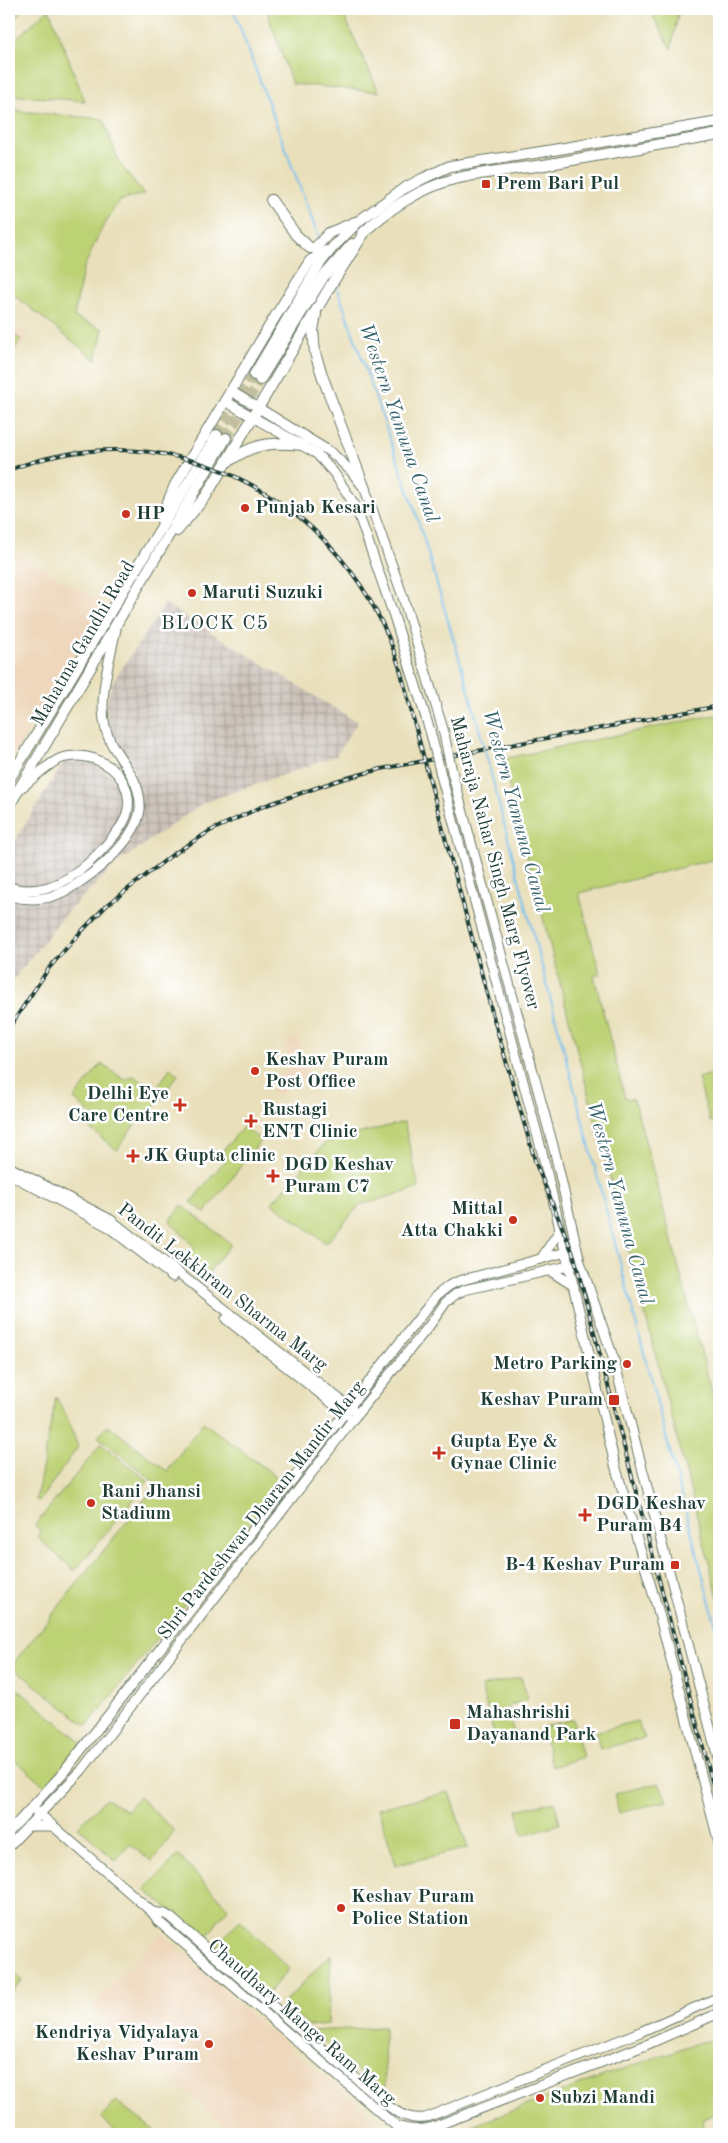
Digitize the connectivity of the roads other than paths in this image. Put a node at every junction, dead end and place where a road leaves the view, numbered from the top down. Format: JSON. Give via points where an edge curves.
{"nodes":[{"id":1,"x":719,"y":122,"type":"edge"},
{"id":2,"x":719,"y":134,"type":"edge"},
{"id":3,"x":271,"y":200,"type":"dead end"},
{"id":4,"x":360,"y":220,"type":"junction"},
{"id":5,"x":318,"y":255,"type":"junction"},
{"id":6,"x":340,"y":262,"type":"junction"},
{"id":7,"x":318,"y":306,"type":"junction"},
{"id":8,"x":231,"y":391,"type":"junction"},
{"id":9,"x":224,"y":401,"type":"junction"},
{"id":10,"x":258,"y":408,"type":"junction"},
{"id":11,"x":252,"y":418,"type":"junction"},
{"id":12,"x":222,"y":436,"type":"tunnel mouth"},
{"id":13,"x":304,"y":446,"type":"junction"},
{"id":14,"x":225,"y":464,"type":"junction"},
{"id":15,"x":365,"y":489,"type":"junction"},
{"id":16,"x":155,"y":548,"type":"junction"},
{"id":17,"x":118,"y":622,"type":"junction"},
{"id":18,"x":9,"y":780,"type":"edge"},
{"id":19,"x":20,"y":788,"type":"junction"},
{"id":20,"x":9,"y":806,"type":"edge"},
{"id":21,"x":9,"y":886,"type":"edge"},
{"id":22,"x":9,"y":896,"type":"edge"},
{"id":23,"x":9,"y":1167,"type":"edge"},
{"id":24,"x":9,"y":1174,"type":"edge"},
{"id":25,"x":560,"y":1230,"type":"junction"},
{"id":26,"x":578,"y":1250,"type":"junction"},
{"id":27,"x":566,"y":1253,"type":"junction"},
{"id":28,"x":541,"y":1259,"type":"junction"},
{"id":29,"x":580,"y":1262,"type":"junction"},
{"id":30,"x":569,"y":1266,"type":"junction"},
{"id":31,"x":549,"y":1270,"type":"junction"},
{"id":32,"x":574,"y":1286,"type":"junction"},
{"id":33,"x":346,"y":1409,"type":"junction"},
{"id":34,"x":355,"y":1417,"type":"junction"},
{"id":35,"x":719,"y":1762,"type":"edge"},
{"id":36,"x":31,"y":1807,"type":"junction"},
{"id":37,"x":40,"y":1815,"type":"junction"},
{"id":38,"x":28,"y":1826,"type":"junction"},
{"id":39,"x":53,"y":1826,"type":"junction"},
{"id":40,"x":9,"y":1832,"type":"edge"},
{"id":41,"x":719,"y":1843,"type":"edge"},
{"id":42,"x":9,"y":1846,"type":"edge"},
{"id":43,"x":152,"y":1912,"type":"junction"},
{"id":44,"x":719,"y":1997,"type":"edge"},
{"id":45,"x":719,"y":2013,"type":"edge"}],
"edges":[{"from":1,"to":4,"type":"main road","bridge":true,"via":[[450,166],[402,190]]},
{"from":2,"to":6,"type":"main road","bridge":true,"via":[[453,180],[395,207],[366,230]]},
{"from":3,"to":5,"type":"main road","via":[[306,247]]},
{"from":4,"to":5,"type":"main road","via":[[332,247]]},
{"from":4,"to":5,"type":"main road","via":[[329,233]]},
{"from":5,"to":6,"type":"main road","via":[[257,377],[324,276]]},
{"from":5,"to":8,"type":"main road","via":[[310,260]]},
{"from":6,"to":7,"type":"main road"},
{"from":7,"to":10,"type":"main road"},
{"from":7,"to":15,"type":"main road","via":[[313,330],[315,353]]},
{"from":8,"to":9,"type":"main road"},
{"from":8,"to":10,"type":"main road","name":"Maharaja Nahar Singh Marg Flyover"},
{"from":9,"to":11,"type":"main road","name":"Maharaja Nahar Singh Marg Flyover"},
{"from":9,"to":16,"type":"main road","via":[[175,484]]},
{"from":10,"to":11,"type":"main road"},
{"from":10,"to":15,"type":"main road","name":"Maharaja Nahar Singh Marg Flyover","via":[[332,453]]},
{"from":11,"to":13,"type":"main road","name":"Maharaja Nahar Singh Marg Flyover"},
{"from":11,"to":14,"type":"main road"},
{"from":12,"to":16,"type":"main road"},
{"from":13,"to":14,"type":"main road","via":[[268,444],[251,447]]},
{"from":13,"to":25,"type":"main road","name":"Maharaja Nahar Singh Marg Flyover","bridge":true,"via":[[317,454],[334,473],[356,507],[394,616],[430,734]]},
{"from":14,"to":16,"type":"main road","via":[[206,496]]},
{"from":15,"to":26,"type":"main road","name":"Maharaja Nahar Singh Marg Flyover","bridge":true,"via":[[402,594],[443,729]]},
{"from":16,"to":17,"type":"main road","name":"Mahatma Gandhi Road"},
{"from":16,"to":18,"type":"main road","name":"Mahatma Gandhi Road"},
{"from":17,"to":19,"type":"main road","name":"Mahatma Gandhi Road"},
{"from":17,"to":22,"type":"main road","via":[[103,714],[113,746],[127,764],[137,788],[140,812],[135,827],[112,856],[66,890],[50,897],[32,899]]},
{"from":19,"to":20,"type":"main road","name":"Mahatma Gandhi Road"},
{"from":19,"to":21,"type":"main road","via":[[60,759],[86,756],[111,767],[125,784],[129,800],[119,831],[83,869],[50,887],[33,890]]},
{"from":23,"to":33,"type":"main road","name":"Pandit Lekkhram Sharma Marg","via":[[111,1220]]},
{"from":24,"to":33,"type":"main road","name":"Pandit Lekkhram Sharma Marg","via":[[116,1232]]},
{"from":25,"to":27,"type":"main road","name":"Maharaja Nahar Singh Marg Flyover"},
{"from":25,"to":28,"type":"main road"},
{"from":26,"to":27,"type":"main road","name":"Shri Pardeshwar Dharam Mandir Marg"},
{"from":26,"to":29,"type":"main road","name":"Maharaja Nahar Singh Marg Flyover"},
{"from":27,"to":28,"type":"main road","name":"Shri Pardeshwar Dharam Mandir Marg"},
{"from":27,"to":30,"type":"main road","name":"Maharaja Nahar Singh Marg Flyover"},
{"from":28,"to":33,"type":"main road","name":"Shri Pardeshwar Dharam Mandir Marg","via":[[459,1281],[443,1289]]},
{"from":29,"to":30,"type":"main road","name":"Shri Pardeshwar Dharam Mandir Marg"},
{"from":29,"to":35,"type":"main road","name":"Maharaja Nahar Singh Marg Flyover","via":[[613,1357]]},
{"from":30,"to":31,"type":"main road","name":"Shri Pardeshwar Dharam Mandir Marg"},
{"from":30,"to":32,"type":"main road","name":"Maharaja Nahar Singh Marg Flyover"},
{"from":31,"to":32,"type":"main road"},
{"from":31,"to":34,"type":"main road","name":"Shri Pardeshwar Dharam Mandir Marg","via":[[456,1294],[446,1302]]},
{"from":32,"to":41,"type":"main road","name":"Maharaja Nahar Singh Marg Flyover","via":[[615,1466],[658,1610]]},
{"from":33,"to":34,"type":"main road","name":"Pandit Lekkhram Sharma Marg"},
{"from":33,"to":36,"type":"main road","name":"Shri Pardeshwar Dharam Mandir Marg","via":[[63,1773]]},
{"from":34,"to":37,"type":"main road","name":"Shri Pardeshwar Dharam Mandir Marg","via":[[81,1771]]},
{"from":36,"to":37,"type":"main road","name":"Chaudhary Mange Ram Marg"},
{"from":36,"to":40,"type":"main road","name":"Shri Pardeshwar Dharam Mandir Marg"},
{"from":37,"to":38,"type":"main road","name":"Shri Pardeshwar Dharam Mandir Marg"},
{"from":37,"to":39,"type":"main road","name":"Chaudhary Mange Ram Marg"},
{"from":38,"to":39,"type":"main road"},
{"from":38,"to":42,"type":"main road","name":"Shri Pardeshwar Dharam Mandir Marg"},
{"from":39,"to":43,"type":"main road","name":"Chaudhary Mange Ram Marg"},
{"from":43,"to":44,"type":"main road","name":"Chaudhary Mange Ram Marg","via":[[170,1917],[386,2105],[410,2118],[425,2118]]},
{"from":43,"to":45,"type":"main road","name":"Chaudhary Mange Ram Marg","via":[[159,1922],[396,2126],[409,2130],[434,2127],[646,2045]]}]}
